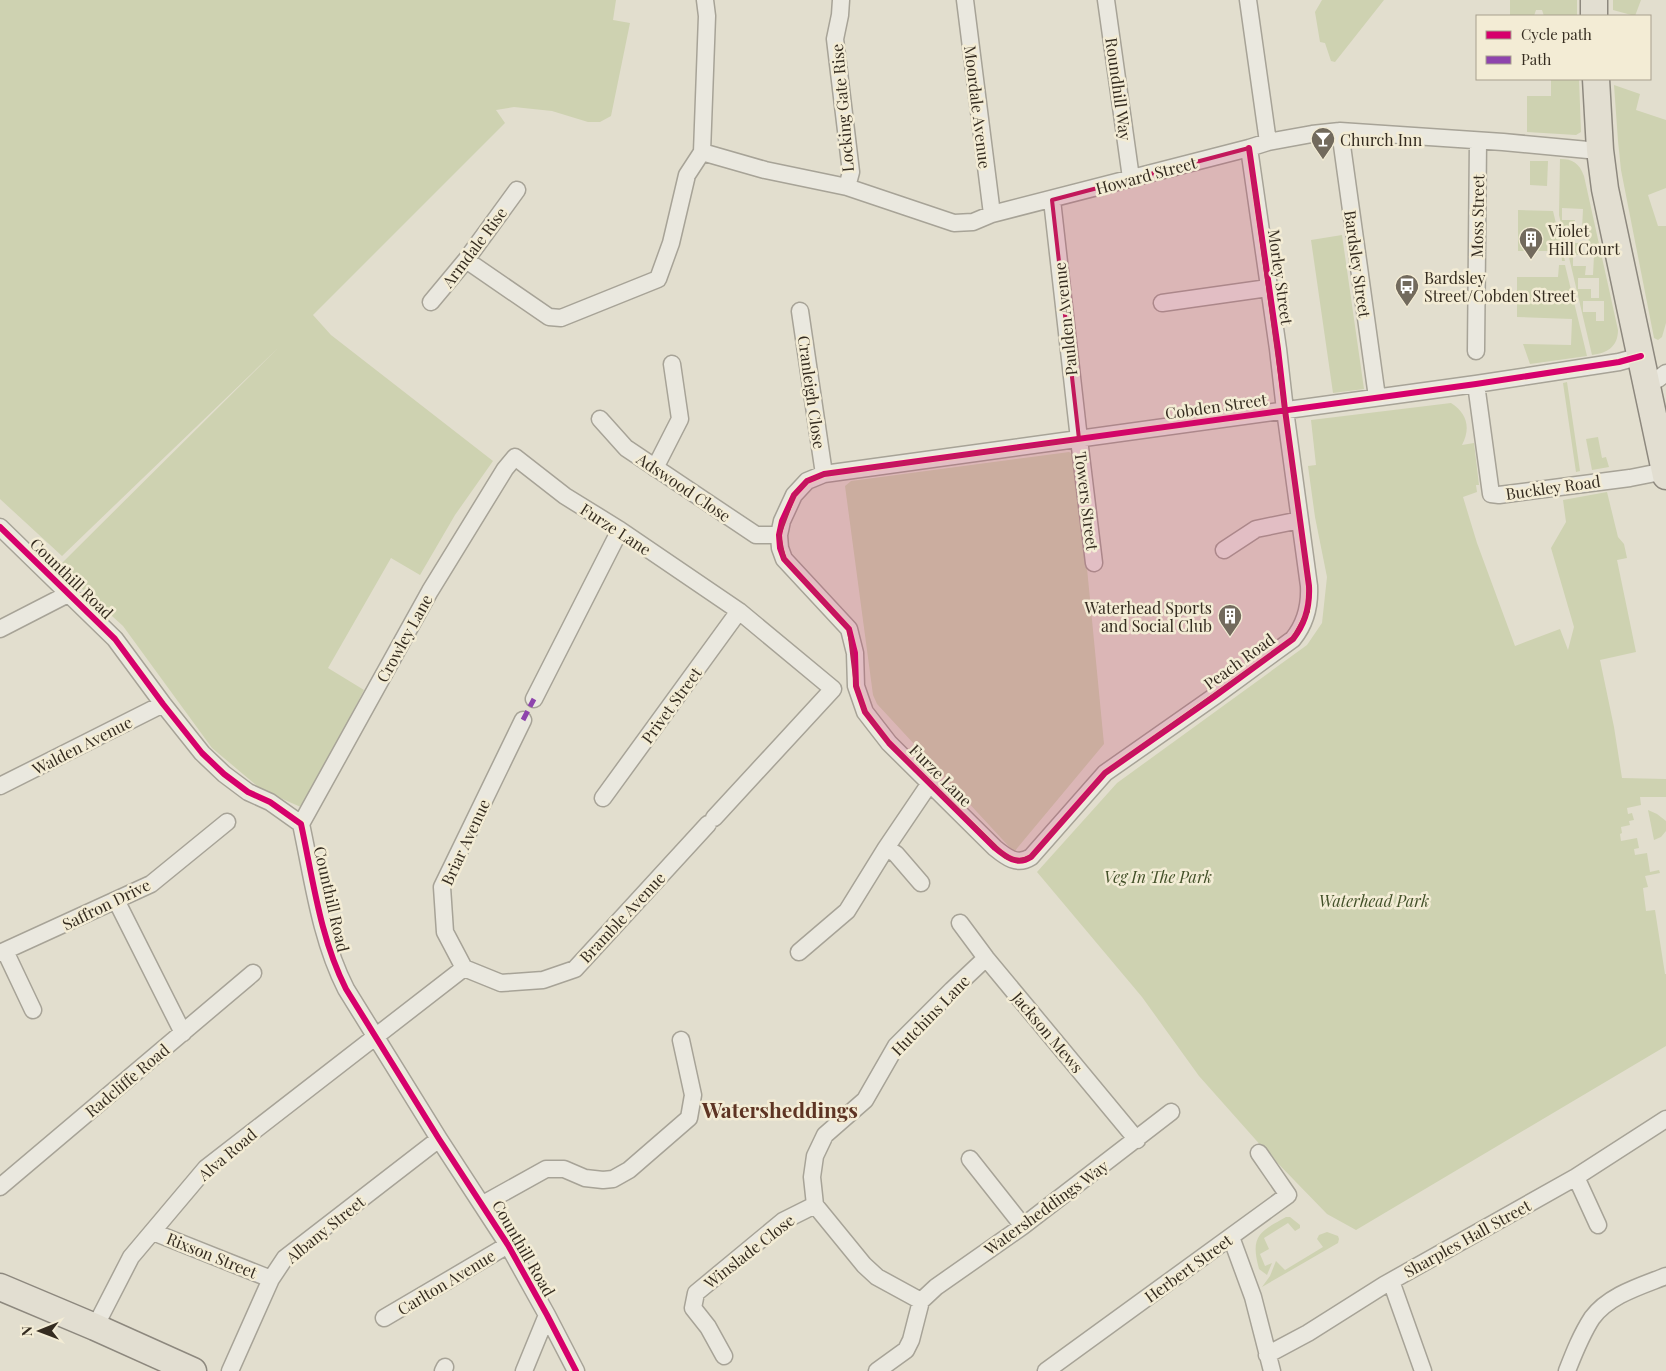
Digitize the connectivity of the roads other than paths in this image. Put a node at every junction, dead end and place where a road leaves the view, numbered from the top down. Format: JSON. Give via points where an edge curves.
{"nodes":[{"id":1,"x":841,"y":0,"type":"edge"},
{"id":2,"x":965,"y":0,"type":"edge"},
{"id":3,"x":1106,"y":0,"type":"edge"},
{"id":4,"x":1248,"y":0,"type":"edge"},
{"id":5,"x":1594,"y":0,"type":"edge"},
{"id":6,"x":706,"y":8,"type":"edge"},
{"id":7,"x":1594,"y":15,"type":"edge"},
{"id":8,"x":1596,"y":80,"type":"edge"},
{"id":9,"x":1340,"y":131,"type":"junction"},
{"id":10,"x":1478,"y":141,"type":"junction"},
{"id":11,"x":1268,"y":142,"type":"junction"},
{"id":12,"x":1249,"y":148,"type":"junction"},
{"id":13,"x":1600,"y":150,"type":"junction"},
{"id":14,"x":702,"y":152,"type":"junction"},
{"id":15,"x":1131,"y":178,"type":"junction"},
{"id":16,"x":847,"y":187,"type":"junction"},
{"id":17,"x":517,"y":190,"type":"dead end"},
{"id":18,"x":1052,"y":200,"type":"junction"},
{"id":19,"x":992,"y":214,"type":"junction"},
{"id":20,"x":466,"y":260,"type":"junction"},
{"id":21,"x":1268,"y":288,"type":"junction"},
{"id":22,"x":431,"y":302,"type":"dead end"},
{"id":23,"x":1162,"y":303,"type":"dead end"},
{"id":24,"x":800,"y":311,"type":"dead end"},
{"id":25,"x":1476,"y":351,"type":"dead end"},
{"id":26,"x":1641,"y":356,"type":"junction"},
{"id":27,"x":672,"y":364,"type":"dead end"},
{"id":28,"x":1656,"y":378,"type":"edge"},
{"id":29,"x":1476,"y":384,"type":"junction"},
{"id":30,"x":1377,"y":397,"type":"junction"},
{"id":31,"x":1285,"y":410,"type":"junction"},
{"id":32,"x":1660,"y":413,"type":"edge"},
{"id":33,"x":600,"y":419,"type":"dead end"},
{"id":34,"x":1079,"y":439,"type":"junction"},
{"id":35,"x":515,"y":457,"type":"joint"},
{"id":36,"x":655,"y":468,"type":"junction"},
{"id":37,"x":824,"y":474,"type":"junction"},
{"id":38,"x":1666,"y":474,"type":"edge"},
{"id":39,"x":1300,"y":520,"type":"junction"},
{"id":40,"x":0,"y":527,"type":"edge"},
{"id":41,"x":620,"y":530,"type":"junction"},
{"id":42,"x":779,"y":535,"type":"junction"},
{"id":43,"x":1224,"y":550,"type":"dead end"},
{"id":44,"x":1094,"y":564,"type":"dead end"},
{"id":45,"x":70,"y":594,"type":"junction"},
{"id":46,"x":739,"y":611,"type":"junction"},
{"id":47,"x":0,"y":629,"type":"edge"},
{"id":48,"x":833,"y":689,"type":"joint"},
{"id":49,"x":534,"y":700,"type":"dead end"},
{"id":50,"x":163,"y":704,"type":"junction"},
{"id":51,"x":523,"y":720,"type":"dead end"},
{"id":52,"x":930,"y":783,"type":"junction"},
{"id":53,"x":0,"y":786,"type":"edge"},
{"id":54,"x":603,"y":798,"type":"dead end"},
{"id":55,"x":227,"y":822,"type":"dead end"},
{"id":56,"x":301,"y":824,"type":"junction"},
{"id":57,"x":886,"y":848,"type":"junction"},
{"id":58,"x":1026,"y":860,"type":"joint"},
{"id":59,"x":921,"y":883,"type":"dead end"},
{"id":60,"x":116,"y":900,"type":"junction"},
{"id":61,"x":960,"y":923,"type":"dead end"},
{"id":62,"x":3,"y":952,"type":"edge"},
{"id":63,"x":799,"y":952,"type":"dead end"},
{"id":64,"x":986,"y":958,"type":"junction"},
{"id":65,"x":464,"y":968,"type":"junction"},
{"id":66,"x":253,"y":974,"type":"dead end"},
{"id":67,"x":33,"y":1010,"type":"dead end"},
{"id":68,"x":183,"y":1033,"type":"junction"},
{"id":69,"x":376,"y":1037,"type":"junction"},
{"id":70,"x":680,"y":1040,"type":"dead end"},
{"id":71,"x":1171,"y":1112,"type":"dead end"},
{"id":72,"x":1666,"y":1120,"type":"edge"},
{"id":73,"x":439,"y":1139,"type":"junction"},
{"id":74,"x":1137,"y":1140,"type":"junction"},
{"id":75,"x":1259,"y":1153,"type":"dead end"},
{"id":76,"x":970,"y":1160,"type":"dead end"},
{"id":77,"x":1576,"y":1177,"type":"junction"},
{"id":78,"x":0,"y":1187,"type":"edge"},
{"id":79,"x":483,"y":1204,"type":"junction"},
{"id":80,"x":815,"y":1206,"type":"junction"},
{"id":81,"x":1598,"y":1225,"type":"dead end"},
{"id":82,"x":1024,"y":1226,"type":"junction"},
{"id":83,"x":153,"y":1232,"type":"junction"},
{"id":84,"x":1231,"y":1237,"type":"junction"},
{"id":85,"x":508,"y":1245,"type":"junction"},
{"id":86,"x":1666,"y":1276,"type":"edge"},
{"id":87,"x":271,"y":1279,"type":"junction"},
{"id":88,"x":1392,"y":1281,"type":"junction"},
{"id":89,"x":0,"y":1287,"type":"edge"},
{"id":90,"x":921,"y":1301,"type":"junction"},
{"id":91,"x":547,"y":1315,"type":"junction"},
{"id":92,"x":384,"y":1318,"type":"dead end"},
{"id":93,"x":95,"y":1327,"type":"junction"},
{"id":94,"x":1267,"y":1355,"type":"junction"},
{"id":95,"x":724,"y":1356,"type":"dead end"},
{"id":96,"x":193,"y":1371,"type":"edge"},
{"id":97,"x":230,"y":1371,"type":"edge"},
{"id":98,"x":524,"y":1371,"type":"edge"},
{"id":99,"x":576,"y":1371,"type":"edge"},
{"id":100,"x":877,"y":1371,"type":"edge"},
{"id":101,"x":1046,"y":1371,"type":"edge"},
{"id":102,"x":1272,"y":1371,"type":"edge"},
{"id":103,"x":1423,"y":1371,"type":"edge"},
{"id":104,"x":1567,"y":1371,"type":"edge"}],
"edges":[{"from":1,"to":16,"type":"street","name":"Locking Gate Rise","via":[[835,39],[851,172]]},
{"from":2,"to":19,"type":"street","name":"Moordale Avenue"},
{"from":3,"to":15,"type":"street","name":"Roundhill Way"},
{"from":4,"to":11,"type":"street"},
{"from":5,"to":7,"type":"main road"},
{"from":6,"to":14,"type":"street"},
{"from":8,"to":13,"type":"main road"},
{"from":9,"to":10,"type":"street","name":"Howard Street"},
{"from":9,"to":11,"type":"street","name":"Howard Street"},
{"from":9,"to":30,"type":"street","name":"Bardsley Street"},
{"from":10,"to":13,"type":"street","name":"Howard Street"},
{"from":10,"to":25,"type":"street","name":"Moss Street"},
{"from":11,"to":12,"type":"street","name":"Howard Street"},
{"from":12,"to":15,"type":"street","name":"Howard Street"},
{"from":12,"to":21,"type":"street","name":"Morley Street"},
{"from":13,"to":26,"type":"main road"},
{"from":14,"to":16,"type":"street","name":"Howard Street","via":[[765,170]]},
{"from":14,"to":20,"type":"street","via":[[687,175],[671,243],[658,279],[561,318],[549,317]]},
{"from":15,"to":18,"type":"street","name":"Howard Street"},
{"from":16,"to":19,"type":"street","name":"Howard Street","via":[[954,223],[973,222]]},
{"from":17,"to":20,"type":"street","name":"Armdale Rise"},
{"from":18,"to":19,"type":"street","name":"Howard Street"},
{"from":18,"to":34,"type":"street","name":"Paulden Avenue"},
{"from":20,"to":22,"type":"street","name":"Armdale Rise"},
{"from":21,"to":23,"type":"street"},
{"from":21,"to":31,"type":"street","name":"Morley Street"},
{"from":24,"to":37,"type":"street","name":"Cranleigh Close"},
{"from":26,"to":28,"type":"main road"},
{"from":26,"to":29,"type":"street","name":"Cobden Street"},
{"from":27,"to":36,"type":"street","via":[[680,419]]},
{"from":28,"to":32,"type":"main road"},
{"from":29,"to":30,"type":"street","name":"Cobden Street"},
{"from":29,"to":38,"type":"street","name":"Buckley Road","via":[[1491,494],[1499,496]]},
{"from":30,"to":31,"type":"street","name":"Cobden Street"},
{"from":31,"to":34,"type":"street","name":"Cobden Street"},
{"from":31,"to":39,"type":"street","name":"Peach Road"},
{"from":32,"to":38,"type":"main road"},
{"from":33,"to":36,"type":"street","name":"Adswood Close","via":[[626,448]]},
{"from":34,"to":37,"type":"street","name":"Cobden Street"},
{"from":34,"to":44,"type":"street","name":"Towers Street"},
{"from":35,"to":41,"type":"street","name":"Furze Lane","via":[[565,496]]},
{"from":35,"to":56,"type":"street","name":"Crowley Lane","via":[[504,469],[430,591]]},
{"from":36,"to":42,"type":"street","name":"Adswood Close","via":[[756,535]]},
{"from":37,"to":42,"type":"street","via":[[807,481],[794,495]]},
{"from":39,"to":43,"type":"street","via":[[1256,529]]},
{"from":39,"to":58,"type":"street","name":"Peach Road","via":[[1310,595],[1308,611],[1298,633],[1216,696],[1105,773]]},
{"from":40,"to":45,"type":"street","name":"Counthill Road"},
{"from":41,"to":46,"type":"street","name":"Furze Lane"},
{"from":41,"to":49,"type":"street"},
{"from":42,"to":52,"type":"street","name":"Furze Lane","via":[[784,558],[849,629],[855,653],[856,686],[865,712],[889,743]]},
{"from":45,"to":47,"type":"street"},
{"from":45,"to":50,"type":"street","name":"Counthill Road","via":[[115,639]]},
{"from":46,"to":48,"type":"street","name":"Furze Lane"},
{"from":46,"to":54,"type":"street","name":"Privet Street"},
{"from":48,"to":65,"type":"street","name":"Bramble Avenue","via":[[575,969],[543,980],[501,983]]},
{"from":50,"to":53,"type":"street","name":"Walden Avenue"},
{"from":50,"to":56,"type":"street","name":"Counthill Road","via":[[202,753],[224,774]]},
{"from":51,"to":65,"type":"street","name":"Briar Avenue","via":[[442,887],[445,932]]},
{"from":52,"to":57,"type":"street"},
{"from":52,"to":58,"type":"street","name":"Furze Lane","via":[[995,848],[1013,860]]},
{"from":55,"to":60,"type":"street","name":"Saffron Drive","via":[[151,884]]},
{"from":56,"to":69,"type":"street","name":"Counthill Road","via":[[334,966]]},
{"from":57,"to":59,"type":"street","via":[[896,854]]},
{"from":57,"to":63,"type":"street","via":[[847,911]]},
{"from":60,"to":62,"type":"street","name":"Saffron Drive"},
{"from":60,"to":68,"type":"street"},
{"from":61,"to":64,"type":"street","name":"Jackson Mews"},
{"from":62,"to":67,"type":"street"},
{"from":64,"to":74,"type":"street","name":"Jackson Mews"},
{"from":64,"to":80,"type":"street","name":"Hutchins Lane","via":[[896,1046],[865,1100],[825,1135],[815,1156],[812,1177]]},
{"from":65,"to":69,"type":"street","name":"Alva Road"},
{"from":66,"to":68,"type":"street","name":"Radcliffe Road"},
{"from":68,"to":78,"type":"street","name":"Radcliffe Road"},
{"from":69,"to":73,"type":"street","name":"Counthill Road"},
{"from":69,"to":83,"type":"street","name":"Alva Road","via":[[206,1168]]},
{"from":70,"to":79,"type":"street","via":[[693,1095],[688,1118],[628,1170],[613,1179],[603,1180],[585,1178],[564,1169],[546,1169]]},
{"from":71,"to":74,"type":"street","name":"Watersheddings Way"},
{"from":72,"to":77,"type":"street","name":"Sharples Hall Street"},
{"from":73,"to":79,"type":"street","name":"Counthill Road"},
{"from":73,"to":87,"type":"street","name":"Albany Street","via":[[286,1258]]},
{"from":74,"to":82,"type":"street","name":"Watersheddings Way"},
{"from":75,"to":84,"type":"street","name":"Herbert Street","via":[[1288,1195]]},
{"from":76,"to":82,"type":"street"},
{"from":77,"to":81,"type":"street"},
{"from":77,"to":88,"type":"street","name":"Sharples Hall Street"},
{"from":79,"to":85,"type":"street","name":"Counthill Road"},
{"from":80,"to":90,"type":"street","via":[[864,1265],[878,1277]]},
{"from":80,"to":95,"type":"street","name":"Winslade Close","via":[[783,1221],[696,1294],[693,1308]]},
{"from":82,"to":90,"type":"street","name":"Watersheddings Way"},
{"from":83,"to":87,"type":"street","name":"Rixson Street"},
{"from":83,"to":93,"type":"street","name":"Alva Road","via":[[131,1258]]},
{"from":84,"to":94,"type":"street","via":[[1253,1297]]},
{"from":84,"to":101,"type":"street","name":"Herbert Street"},
{"from":85,"to":91,"type":"street","name":"Counthill Road"},
{"from":85,"to":92,"type":"street","name":"Carlton Avenue"},
{"from":86,"to":104,"type":"street","via":[[1620,1295],[1593,1317],[1578,1342]]},
{"from":87,"to":97,"type":"street","name":"Albany Street"},
{"from":88,"to":94,"type":"street","name":"Sharples Hall Street"},
{"from":88,"to":103,"type":"street"},
{"from":89,"to":93,"type":"main road"},
{"from":90,"to":100,"type":"street","via":[[912,1340],[906,1350]]},
{"from":91,"to":98,"type":"street"},
{"from":91,"to":99,"type":"street","name":"Counthill Road"},
{"from":93,"to":96,"type":"main road"},
{"from":94,"to":102,"type":"street"}]}
